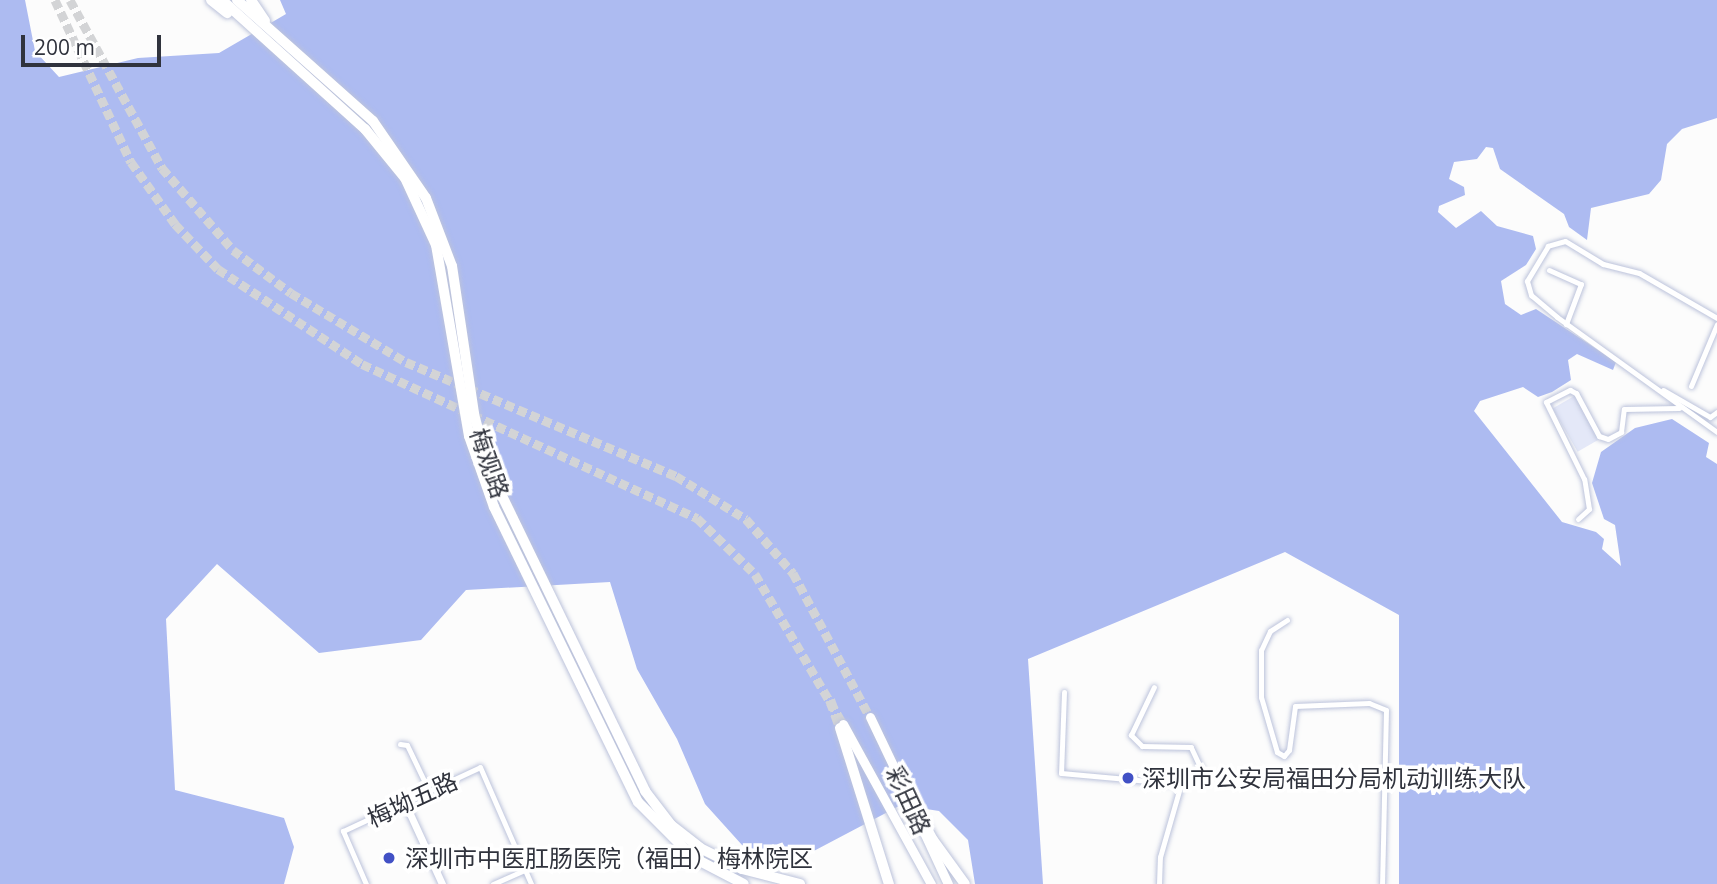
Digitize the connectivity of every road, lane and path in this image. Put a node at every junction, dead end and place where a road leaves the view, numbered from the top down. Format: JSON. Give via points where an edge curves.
{"nodes":[{"id":1,"x":211,"y":0,"type":"edge"},
{"id":2,"x":222,"y":0,"type":"edge"},
{"id":3,"x":237,"y":0,"type":"edge"},
{"id":4,"x":253,"y":2,"type":"edge"},
{"id":5,"x":275,"y":36,"type":"junction"},
{"id":6,"x":265,"y":43,"type":"junction"},
{"id":7,"x":1549,"y":270,"type":"dead end"},
{"id":8,"x":1717,"y":318,"type":"edge"},
{"id":9,"x":1566,"y":324,"type":"junction"},
{"id":10,"x":1717,"y":324,"type":"edge"},
{"id":11,"x":1650,"y":384,"type":"junction"},
{"id":12,"x":1691,"y":386,"type":"dead end"},
{"id":13,"x":1681,"y":408,"type":"junction"},
{"id":14,"x":1717,"y":412,"type":"edge"},
{"id":15,"x":1717,"y":432,"type":"edge"},
{"id":16,"x":1578,"y":519,"type":"dead end"},
{"id":17,"x":1287,"y":620,"type":"dead end"},
{"id":18,"x":1154,"y":687,"type":"dead end"},
{"id":19,"x":1064,"y":692,"type":"dead end"},
{"id":20,"x":870,"y":717,"type":"tunnel mouth"},
{"id":21,"x":842,"y":726,"type":"joint"},
{"id":22,"x":400,"y":744,"type":"dead end"},
{"id":23,"x":900,"y":780,"type":"junction"},
{"id":24,"x":1181,"y":784,"type":"junction"},
{"id":25,"x":429,"y":791,"type":"junction"},
{"id":26,"x":403,"y":804,"type":"junction"},
{"id":27,"x":524,"y":870,"type":"junction"},
{"id":28,"x":366,"y":884,"type":"edge"},
{"id":29,"x":440,"y":884,"type":"edge"},
{"id":30,"x":493,"y":884,"type":"edge"},
{"id":31,"x":530,"y":884,"type":"edge"},
{"id":32,"x":744,"y":884,"type":"edge"},
{"id":33,"x":798,"y":884,"type":"edge"},
{"id":34,"x":807,"y":884,"type":"edge"},
{"id":35,"x":889,"y":884,"type":"edge"},
{"id":36,"x":931,"y":884,"type":"edge"},
{"id":37,"x":948,"y":884,"type":"edge"},
{"id":38,"x":965,"y":884,"type":"edge"},
{"id":39,"x":1159,"y":884,"type":"edge"},
{"id":40,"x":1382,"y":884,"type":"edge"}],
"edges":[{"from":1,"to":6,"type":"highway"},
{"from":2,"to":6,"type":"highway","name":"梅观路"},
{"from":3,"to":5,"type":"highway","name":"梅观路"},
{"from":4,"to":5,"type":"highway"},
{"from":5,"to":33,"type":"highway","name":"梅观路","via":[[373,121],[426,198],[452,266],[474,414],[488,467],[645,791],[671,825],[700,848],[742,869]]},
{"from":6,"to":32,"type":"highway","name":"梅观路","via":[[365,129],[405,178],[442,265],[479,472],[540,605],[638,802],[694,858]]},
{"from":7,"to":9,"type":"street","via":[[1581,285]]},
{"from":8,"to":9,"type":"street","via":[[1639,274],[1603,264],[1559,241],[1548,246],[1527,288]]},
{"from":9,"to":11,"type":"street"},
{"from":10,"to":12,"type":"street"},
{"from":11,"to":13,"type":"street"},
{"from":11,"to":14,"type":"street","via":[[1710,417]]},
{"from":13,"to":15,"type":"street"},
{"from":13,"to":16,"type":"street","via":[[1627,408],[1619,435],[1608,439],[1599,436],[1576,393],[1570,390],[1546,402],[1584,479],[1589,509]]},
{"from":17,"to":40,"type":"street","via":[[1270,631],[1261,650],[1261,697],[1277,752],[1284,756],[1289,750],[1295,706],[1369,703],[1386,710]]},
{"from":18,"to":24,"type":"street","via":[[1131,735],[1142,746],[1191,747],[1202,771]]},
{"from":19,"to":24,"type":"street","via":[[1061,773]]},
{"from":20,"to":23,"type":"main road","name":"彩田路"},
{"from":21,"to":35,"type":"highway"},
{"from":21,"to":36,"type":"main road","name":"彩田路"},
{"from":22,"to":25,"type":"street","via":[[407,746]]},
{"from":23,"to":37,"type":"main road","name":"彩田路"},
{"from":23,"to":38,"type":"highway"},
{"from":24,"to":39,"type":"street","via":[[1160,857]]},
{"from":25,"to":26,"type":"street","name":"梅坳五路"},
{"from":25,"to":27,"type":"street","name":"梅坳五路","via":[[480,767]]},
{"from":26,"to":28,"type":"street","name":"梅坳五路","via":[[344,831]]},
{"from":26,"to":29,"type":"street"},
{"from":27,"to":30,"type":"street"},
{"from":27,"to":31,"type":"street"},
{"from":33,"to":34,"type":"highway","name":"梅观路"}]}
